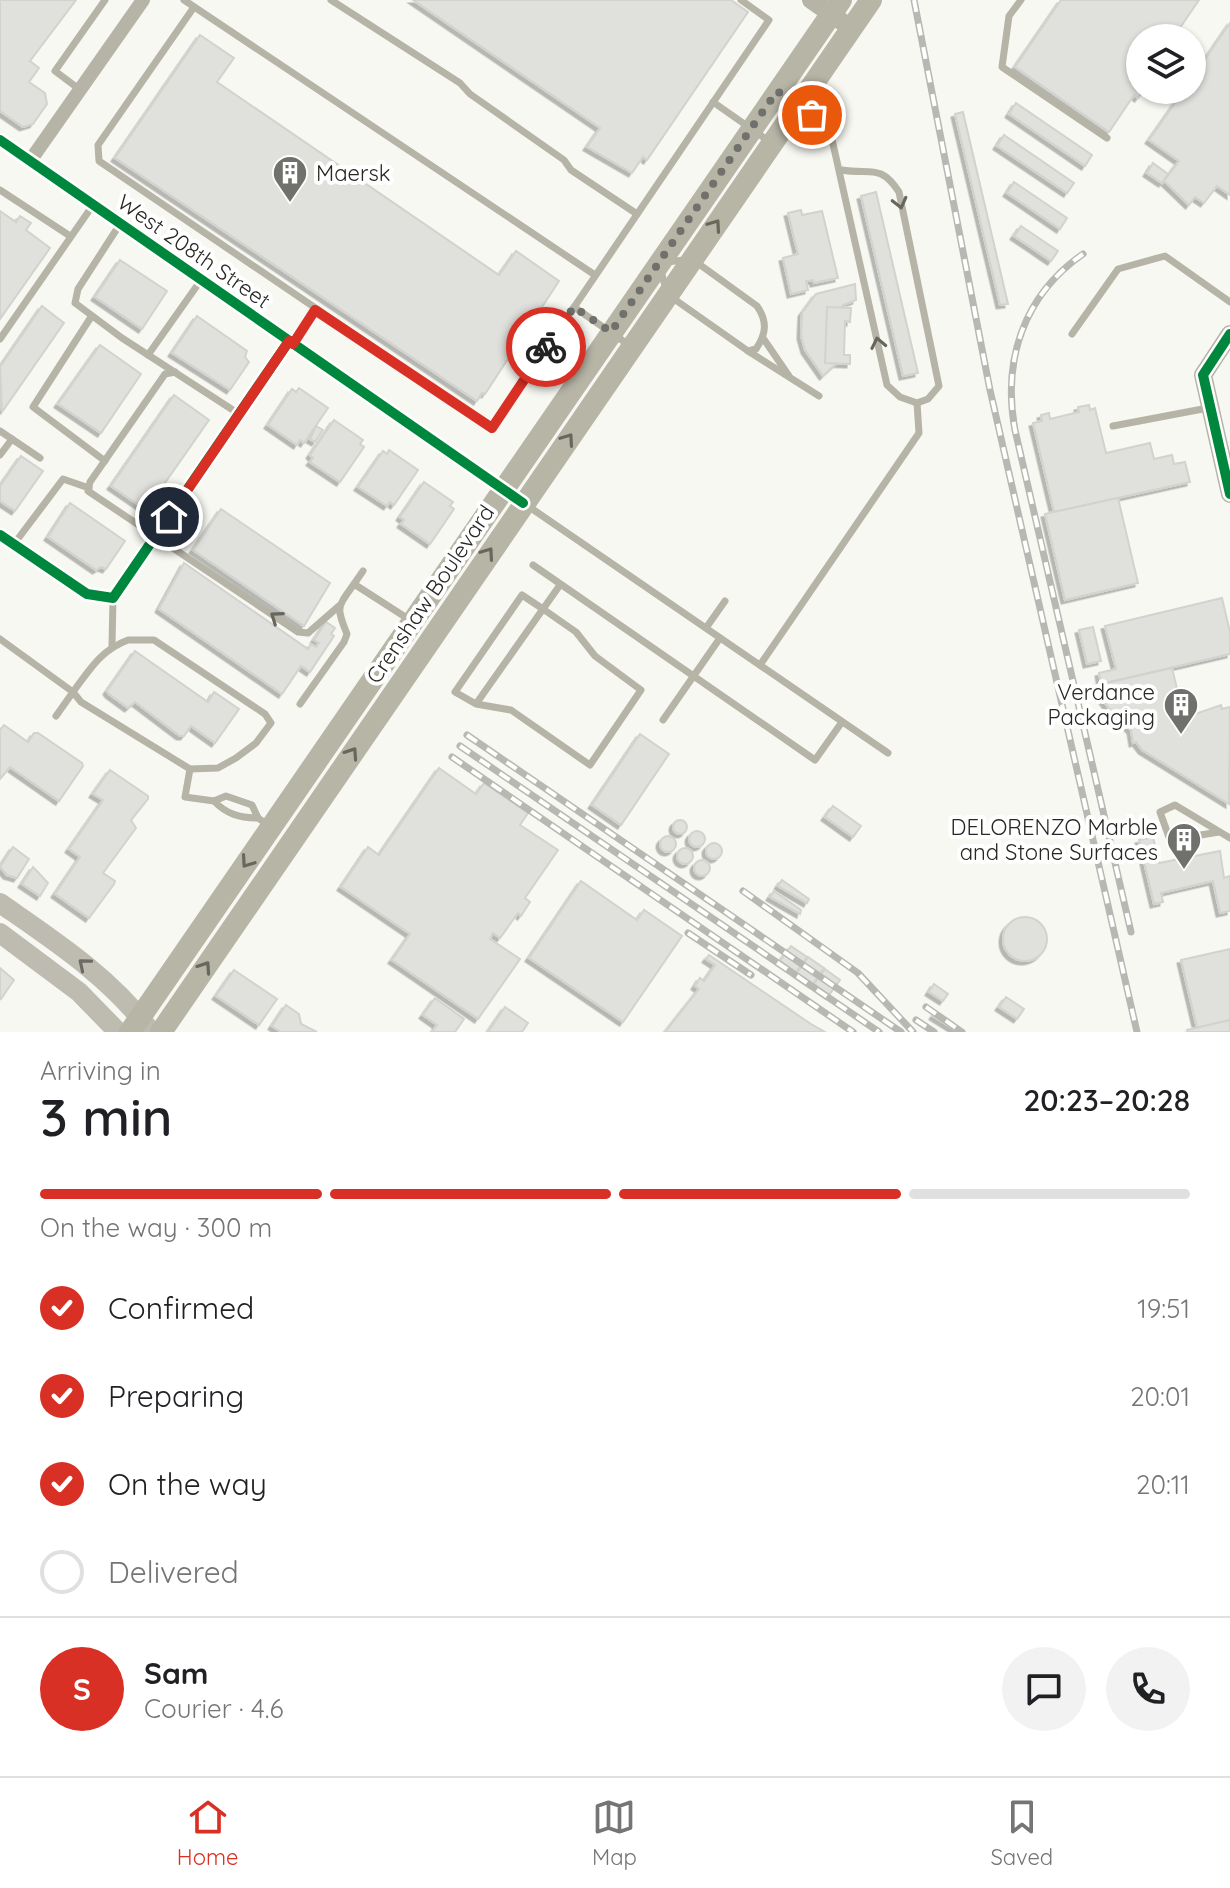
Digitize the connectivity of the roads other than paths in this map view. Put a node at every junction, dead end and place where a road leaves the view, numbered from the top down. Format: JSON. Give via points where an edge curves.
{"nodes":[{"id":1,"x":105,"y":0,"type":"edge"},
{"id":2,"x":143,"y":0,"type":"edge"},
{"id":3,"x":184,"y":0,"type":"edge"},
{"id":4,"x":331,"y":0,"type":"edge"},
{"id":5,"x":741,"y":0,"type":"edge"},
{"id":6,"x":811,"y":0,"type":"edge"},
{"id":7,"x":871,"y":0,"type":"edge"},
{"id":8,"x":1021,"y":0,"type":"edge"},
{"id":9,"x":194,"y":7,"type":"junction"},
{"id":10,"x":836,"y":7,"type":"edge"},
{"id":11,"x":851,"y":28,"type":"junction"},
{"id":12,"x":80,"y":90,"type":"junction"},
{"id":13,"x":777,"y":91,"type":"junction"},
{"id":14,"x":713,"y":102,"type":"junction"},
{"id":15,"x":797,"y":106,"type":"junction"},
{"id":16,"x":751,"y":129,"type":"junction"},
{"id":17,"x":1107,"y":138,"type":"dead end"},
{"id":18,"x":0,"y":140,"type":"edge"},
{"id":19,"x":771,"y":143,"type":"junction"},
{"id":20,"x":30,"y":161,"type":"junction"},
{"id":21,"x":842,"y":170,"type":"junction"},
{"id":22,"x":0,"y":190,"type":"edge"},
{"id":23,"x":93,"y":205,"type":"junction"},
{"id":24,"x":637,"y":214,"type":"junction"},
{"id":25,"x":120,"y":224,"type":"junction"},
{"id":26,"x":70,"y":236,"type":"junction"},
{"id":27,"x":692,"y":259,"type":"junction"},
{"id":28,"x":659,"y":263,"type":"junction"},
{"id":29,"x":595,"y":275,"type":"junction"},
{"id":30,"x":201,"y":280,"type":"junction"},
{"id":31,"x":667,"y":294,"type":"junction"},
{"id":32,"x":1230,"y":302,"type":"edge"},
{"id":33,"x":574,"y":307,"type":"junction"},
{"id":34,"x":315,"y":310,"type":"junction"},
{"id":35,"x":91,"y":317,"type":"junction"},
{"id":36,"x":611,"y":332,"type":"junction"},
{"id":37,"x":1072,"y":334,"type":"dead end"},
{"id":38,"x":1230,"y":334,"type":"edge"},
{"id":39,"x":763,"y":338,"type":"junction"},
{"id":40,"x":0,"y":339,"type":"edge"},
{"id":41,"x":291,"y":342,"type":"junction"},
{"id":42,"x":631,"y":347,"type":"junction"},
{"id":43,"x":748,"y":351,"type":"junction"},
{"id":44,"x":148,"y":355,"type":"junction"},
{"id":45,"x":175,"y":372,"type":"junction"},
{"id":46,"x":789,"y":376,"type":"junction"},
{"id":47,"x":819,"y":396,"type":"dead end"},
{"id":48,"x":917,"y":403,"type":"junction"},
{"id":49,"x":1210,"y":407,"type":"junction"},
{"id":50,"x":239,"y":414,"type":"junction"},
{"id":51,"x":1113,"y":426,"type":"dead end"},
{"id":52,"x":0,"y":431,"type":"edge"},
{"id":53,"x":12,"y":439,"type":"junction"},
{"id":54,"x":0,"y":455,"type":"edge"},
{"id":55,"x":40,"y":458,"type":"dead end"},
{"id":56,"x":105,"y":461,"type":"junction"},
{"id":57,"x":1226,"y":464,"type":"edge"},
{"id":58,"x":89,"y":488,"type":"junction"},
{"id":59,"x":502,"y":488,"type":"junction"},
{"id":60,"x":1230,"y":494,"type":"edge"},
{"id":61,"x":523,"y":503,"type":"junction"},
{"id":62,"x":0,"y":535,"type":"edge"},
{"id":63,"x":154,"y":539,"type":"junction"},
{"id":64,"x":14,"y":544,"type":"junction"},
{"id":65,"x":533,"y":565,"type":"dead end"},
{"id":66,"x":363,"y":571,"type":"dead end"},
{"id":67,"x":354,"y":584,"type":"junction"},
{"id":68,"x":560,"y":585,"type":"junction"},
{"id":69,"x":113,"y":598,"type":"junction"},
{"id":70,"x":725,"y":601,"type":"dead end"},
{"id":71,"x":339,"y":606,"type":"junction"},
{"id":72,"x":543,"y":609,"type":"junction"},
{"id":73,"x":411,"y":622,"type":"junction"},
{"id":74,"x":706,"y":628,"type":"junction"},
{"id":75,"x":720,"y":638,"type":"junction"},
{"id":76,"x":0,"y":639,"type":"edge"},
{"id":77,"x":112,"y":646,"type":"junction"},
{"id":78,"x":760,"y":665,"type":"junction"},
{"id":79,"x":693,"y":677,"type":"junction"},
{"id":80,"x":73,"y":692,"type":"junction"},
{"id":81,"x":300,"y":704,"type":"dead end"},
{"id":82,"x":476,"y":704,"type":"junction"},
{"id":83,"x":56,"y":716,"type":"dead end"},
{"id":84,"x":663,"y":720,"type":"dead end"},
{"id":85,"x":842,"y":722,"type":"junction"},
{"id":86,"x":888,"y":753,"type":"dead end"},
{"id":87,"x":190,"y":769,"type":"junction"},
{"id":88,"x":214,"y":801,"type":"junction"},
{"id":89,"x":264,"y":822,"type":"junction"},
{"id":90,"x":1219,"y":832,"type":"junction"},
{"id":91,"x":1230,"y":838,"type":"edge"},
{"id":92,"x":0,"y":903,"type":"edge"},
{"id":93,"x":0,"y":933,"type":"edge"},
{"id":94,"x":140,"y":1027,"type":"edge"},
{"id":95,"x":118,"y":1032,"type":"edge"},
{"id":96,"x":161,"y":1032,"type":"edge"}],
"edges":[{"from":1,"to":12,"type":"lane","via":[[55,71]]},
{"from":2,"to":12,"type":"street"},
{"from":3,"to":9,"type":"lane"},
{"from":4,"to":24,"type":"lane","via":[[460,83]]},
{"from":5,"to":14,"type":"lane","via":[[769,20]]},
{"from":6,"to":10,"type":"street"},
{"from":7,"to":11,"type":"main road","name":"Crenshaw Boulevard"},
{"from":8,"to":17,"type":"lane","via":[[1009,16],[1002,67]]},
{"from":9,"to":29,"type":"lane"},
{"from":9,"to":34,"type":"lane","via":[[98,145],[99,161]]},
{"from":10,"to":11,"type":"street"},
{"from":10,"to":13,"type":"main road","name":"Crenshaw Boulevard"},
{"from":11,"to":15,"type":"main road","name":"Crenshaw Boulevard"},
{"from":12,"to":20,"type":"street"},
{"from":13,"to":15,"type":"lane"},
{"from":13,"to":16,"type":"main road","name":"Crenshaw Boulevard"},
{"from":14,"to":16,"type":"lane"},
{"from":14,"to":24,"type":"lane"},
{"from":15,"to":19,"type":"main road","name":"Crenshaw Boulevard"},
{"from":15,"to":21,"type":"lane","via":[[826,125]]},
{"from":16,"to":19,"type":"lane"},
{"from":16,"to":28,"type":"main road","name":"Crenshaw Boulevard"},
{"from":18,"to":20,"type":"street","name":"West 208th Street"},
{"from":27,"to":19,"type":"main road","name":"Crenshaw Boulevard","one_way":true},
{"from":20,"to":23,"type":"street","name":"West 208th Street"},
{"from":48,"to":21,"type":"lane","one_way":true,"via":[[887,385]]},
{"from":21,"to":48,"type":"lane","one_way":true,"via":[[874,170],[890,178],[899,192],[939,386]]},
{"from":22,"to":26,"type":"lane"},
{"from":23,"to":25,"type":"street","name":"West 208th Street"},
{"from":23,"to":26,"type":"lane"},
{"from":24,"to":29,"type":"lane"},
{"from":25,"to":30,"type":"street","name":"West 208th Street"},
{"from":25,"to":35,"type":"lane","via":[[74,296]]},
{"from":26,"to":40,"type":"lane"},
{"from":27,"to":28,"type":"lane"},
{"from":27,"to":31,"type":"main road","name":"Crenshaw Boulevard"},
{"from":27,"to":39,"type":"lane","via":[[757,306],[766,326]]},
{"from":28,"to":31,"type":"lane"},
{"from":28,"to":36,"type":"main road","name":"Crenshaw Boulevard"},
{"from":29,"to":33,"type":"lane"},
{"from":30,"to":41,"type":"street","name":"West 208th Street"},
{"from":30,"to":44,"type":"lane"},
{"from":31,"to":42,"type":"main road","name":"Crenshaw Boulevard"},
{"from":31,"to":43,"type":"lane"},
{"from":32,"to":37,"type":"lane","via":[[1165,256],[1118,269]]},
{"from":33,"to":34,"type":"lane","via":[[492,428]]},
{"from":33,"to":36,"type":"lane"},
{"from":34,"to":41,"type":"lane"},
{"from":35,"to":44,"type":"lane"},
{"from":35,"to":56,"type":"lane","via":[[33,407]]},
{"from":36,"to":42,"type":"lane"},
{"from":36,"to":59,"type":"main road","name":"Crenshaw Boulevard"},
{"from":38,"to":49,"type":"street","via":[[1203,375]]},
{"from":39,"to":43,"type":"lane"},
{"from":39,"to":46,"type":"lane"},
{"from":41,"to":50,"type":"street"},
{"from":41,"to":59,"type":"street","name":"West 208th Street"},
{"from":61,"to":42,"type":"main road","name":"Crenshaw Boulevard","one_way":true},
{"from":43,"to":46,"type":"lane"},
{"from":44,"to":45,"type":"lane"},
{"from":45,"to":50,"type":"lane"},
{"from":45,"to":56,"type":"lane","via":[[165,374]]},
{"from":46,"to":47,"type":"lane"},
{"from":48,"to":78,"type":"lane","via":[[919,433]]},
{"from":49,"to":51,"type":"lane"},
{"from":49,"to":57,"type":"street"},
{"from":50,"to":63,"type":"street"},
{"from":52,"to":53,"type":"lane"},
{"from":53,"to":54,"type":"lane"},
{"from":53,"to":55,"type":"lane"},
{"from":56,"to":58,"type":"lane"},
{"from":57,"to":60,"type":"street"},
{"from":58,"to":63,"type":"lane","via":[[93,497]]},
{"from":58,"to":64,"type":"lane","via":[[63,479]]},
{"from":59,"to":61,"type":"street","name":"West 208th Street"},
{"from":59,"to":73,"type":"main road","name":"Crenshaw Boulevard"},
{"from":61,"to":74,"type":"lane"},
{"from":96,"to":61,"type":"main road","name":"Crenshaw Boulevard","one_way":true},
{"from":62,"to":64,"type":"street"},
{"from":63,"to":69,"type":"street"},
{"from":71,"to":63,"type":"lane","one_way":true,"via":[[308,633],[298,632]]},
{"from":64,"to":69,"type":"street","via":[[87,594]]},
{"from":65,"to":68,"type":"lane"},
{"from":66,"to":67,"type":"lane"},
{"from":67,"to":71,"type":"lane"},
{"from":67,"to":73,"type":"lane"},
{"from":68,"to":72,"type":"lane"},
{"from":68,"to":79,"type":"lane"},
{"from":69,"to":77,"type":"lane"},
{"from":70,"to":74,"type":"lane"},
{"from":71,"to":81,"type":"lane","via":[[347,634],[344,642]]},
{"from":72,"to":82,"type":"lane"},
{"from":72,"to":82,"type":"lane","via":[[522,595],[455,692]]},
{"from":72,"to":82,"type":"lane","via":[[641,690],[590,765],[511,710]]},
{"from":73,"to":89,"type":"main road","name":"Crenshaw Boulevard"},
{"from":74,"to":75,"type":"lane"},
{"from":75,"to":78,"type":"lane"},
{"from":75,"to":79,"type":"lane"},
{"from":76,"to":80,"type":"lane"},
{"from":77,"to":80,"type":"lane"},
{"from":77,"to":87,"type":"lane","via":[[154,640],[271,723],[256,743],[218,768]]},
{"from":78,"to":85,"type":"lane"},
{"from":79,"to":84,"type":"lane"},
{"from":79,"to":85,"type":"lane","via":[[815,760]]},
{"from":80,"to":83,"type":"lane"},
{"from":80,"to":87,"type":"lane"},
{"from":85,"to":86,"type":"lane"},
{"from":87,"to":88,"type":"lane","via":[[185,797]]},
{"from":88,"to":89,"type":"lane","via":[[222,810]]},
{"from":88,"to":89,"type":"lane","via":[[226,796],[252,805]]},
{"from":89,"to":94,"type":"main road","name":"Crenshaw Boulevard","one_way":true},
{"from":90,"to":90,"type":"lane","via":[[1175,805],[1160,812],[1170,840]]},
{"from":90,"to":91,"type":"lane"},
{"from":94,"to":92,"type":"main road","one_way":true,"via":[[65,948]]},
{"from":93,"to":95,"type":"main road","via":[[79,992]]}]}
